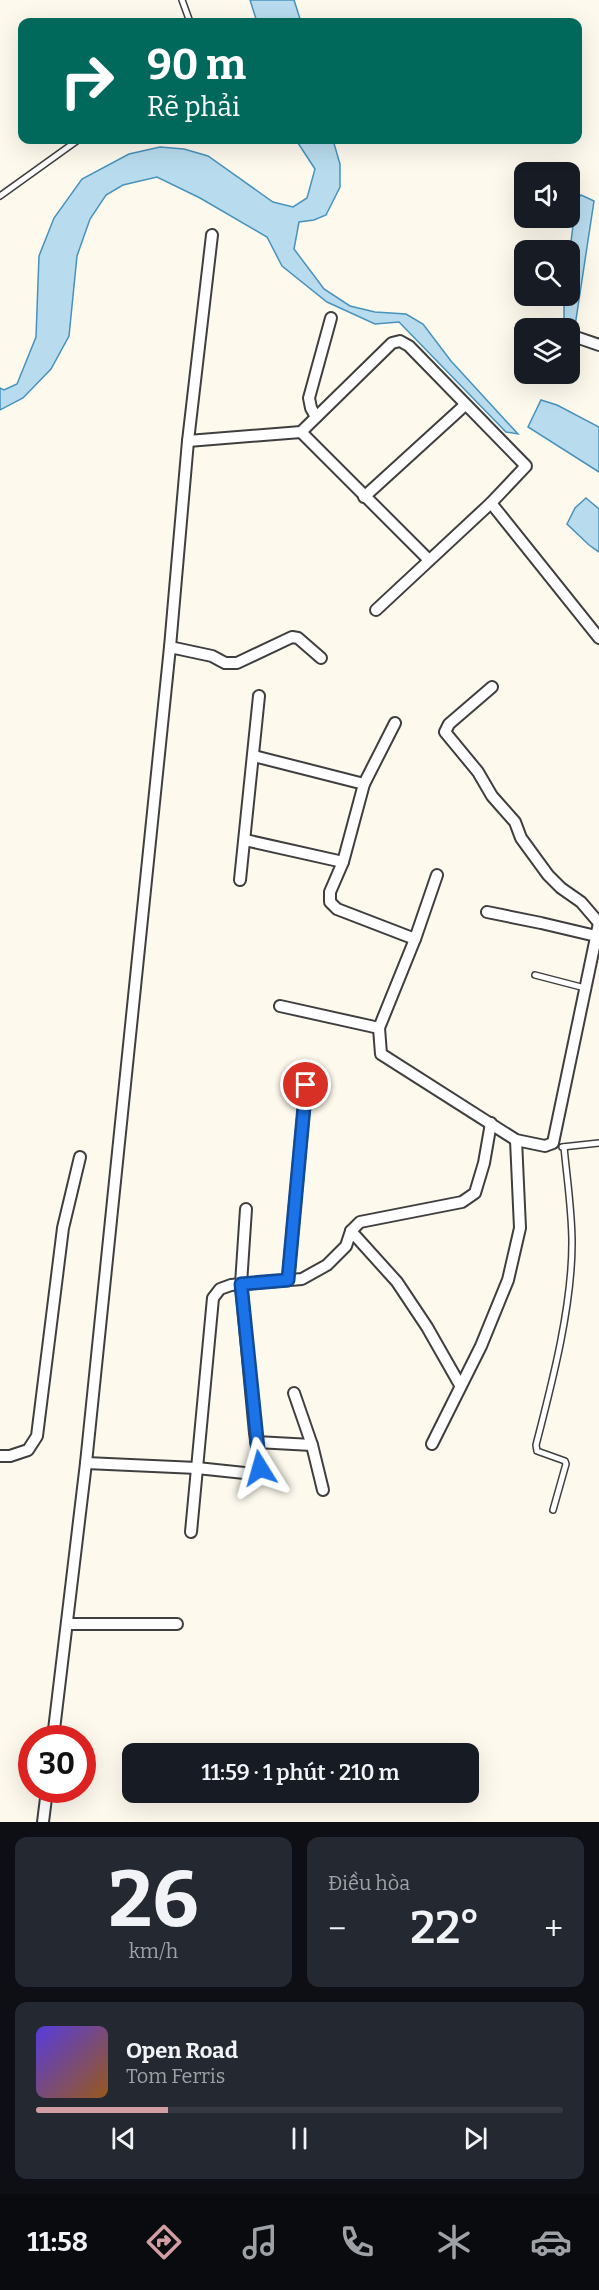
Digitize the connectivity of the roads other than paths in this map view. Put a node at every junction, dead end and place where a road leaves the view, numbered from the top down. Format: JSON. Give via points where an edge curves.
{"nodes":[{"id":1,"x":182,"y":0,"type":"edge"},
{"id":2,"x":189,"y":18,"type":"edge"},
{"id":3,"x":72,"y":144,"type":"edge"},
{"id":4,"x":0,"y":196,"type":"edge"},
{"id":5,"x":212,"y":235,"type":"dead end"},
{"id":6,"x":331,"y":318,"type":"dead end"},
{"id":7,"x":580,"y":338,"type":"edge"},
{"id":8,"x":599,"y":345,"type":"edge"},
{"id":9,"x":465,"y":405,"type":"junction"},
{"id":10,"x":316,"y":417,"type":"junction"},
{"id":11,"x":301,"y":432,"type":"junction"},
{"id":12,"x":188,"y":441,"type":"junction"},
{"id":13,"x":364,"y":497,"type":"junction"},
{"id":14,"x":491,"y":503,"type":"junction"},
{"id":15,"x":429,"y":560,"type":"junction"},
{"id":16,"x":375,"y":610,"type":"dead end"},
{"id":17,"x":599,"y":638,"type":"edge"},
{"id":18,"x":170,"y":647,"type":"junction"},
{"id":19,"x":321,"y":658,"type":"dead end"},
{"id":20,"x":492,"y":687,"type":"dead end"},
{"id":21,"x":259,"y":696,"type":"dead end"},
{"id":22,"x":394,"y":723,"type":"dead end"},
{"id":23,"x":254,"y":756,"type":"junction"},
{"id":24,"x":364,"y":784,"type":"junction"},
{"id":25,"x":245,"y":840,"type":"junction"},
{"id":26,"x":343,"y":862,"type":"junction"},
{"id":27,"x":437,"y":875,"type":"dead end"},
{"id":28,"x":240,"y":879,"type":"dead end"},
{"id":29,"x":487,"y":912,"type":"dead end"},
{"id":30,"x":599,"y":923,"type":"edge"},
{"id":31,"x":596,"y":936,"type":"junction"},
{"id":32,"x":415,"y":939,"type":"junction"},
{"id":33,"x":535,"y":975,"type":"dead end"},
{"id":34,"x":585,"y":988,"type":"junction"},
{"id":35,"x":280,"y":1006,"type":"dead end"},
{"id":36,"x":379,"y":1028,"type":"junction"},
{"id":37,"x":306,"y":1085,"type":"dead end"},
{"id":38,"x":491,"y":1123,"type":"junction"},
{"id":39,"x":516,"y":1140,"type":"junction"},
{"id":40,"x":553,"y":1143,"type":"junction"},
{"id":41,"x":599,"y":1143,"type":"edge"},
{"id":42,"x":564,"y":1147,"type":"junction"},
{"id":43,"x":80,"y":1157,"type":"dead end"},
{"id":44,"x":246,"y":1209,"type":"dead end"},
{"id":45,"x":351,"y":1231,"type":"junction"},
{"id":46,"x":288,"y":1280,"type":"junction"},
{"id":47,"x":241,"y":1284,"type":"junction"},
{"id":48,"x":460,"y":1386,"type":"junction"},
{"id":49,"x":294,"y":1394,"type":"dead end"},
{"id":50,"x":256,"y":1442,"type":"junction"},
{"id":51,"x":432,"y":1444,"type":"dead end"},
{"id":52,"x":312,"y":1446,"type":"junction"},
{"id":53,"x":0,"y":1456,"type":"edge"},
{"id":54,"x":86,"y":1463,"type":"junction"},
{"id":55,"x":197,"y":1468,"type":"junction"},
{"id":56,"x":323,"y":1490,"type":"dead end"},
{"id":57,"x":553,"y":1510,"type":"dead end"},
{"id":58,"x":191,"y":1532,"type":"dead end"},
{"id":59,"x":67,"y":1624,"type":"junction"},
{"id":60,"x":177,"y":1624,"type":"dead end"},
{"id":61,"x":55,"y":1725,"type":"edge"},
{"id":62,"x":45,"y":1803,"type":"edge"},
{"id":63,"x":43,"y":1822,"type":"edge"}],
"edges":[{"from":1,"to":2,"type":"lane"},
{"from":3,"to":4,"type":"lane"},
{"from":5,"to":12,"type":"street"},
{"from":6,"to":10,"type":"street","via":[[309,398]]},
{"from":7,"to":8,"type":"street"},
{"from":9,"to":10,"type":"street","via":[[400,341],[392,343]]},
{"from":9,"to":13,"type":"street"},
{"from":9,"to":14,"type":"street","via":[[526,466]]},
{"from":10,"to":11,"type":"street"},
{"from":11,"to":12,"type":"street"},
{"from":11,"to":13,"type":"street"},
{"from":12,"to":18,"type":"street"},
{"from":13,"to":15,"type":"street"},
{"from":14,"to":15,"type":"street"},
{"from":14,"to":17,"type":"street"},
{"from":15,"to":16,"type":"street"},
{"from":18,"to":19,"type":"street","via":[[237,663],[292,637]]},
{"from":18,"to":54,"type":"street"},
{"from":20,"to":30,"type":"street","via":[[449,724],[445,732],[515,822],[521,838],[548,875]]},
{"from":21,"to":23,"type":"street"},
{"from":22,"to":24,"type":"street"},
{"from":23,"to":24,"type":"street"},
{"from":23,"to":25,"type":"street"},
{"from":24,"to":26,"type":"street"},
{"from":25,"to":26,"type":"street"},
{"from":25,"to":28,"type":"street"},
{"from":26,"to":32,"type":"street","via":[[330,892],[330,902],[337,909]]},
{"from":27,"to":32,"type":"street"},
{"from":29,"to":31,"type":"street"},
{"from":30,"to":31,"type":"street"},
{"from":31,"to":34,"type":"street"},
{"from":32,"to":36,"type":"street"},
{"from":33,"to":34,"type":"lane"},
{"from":34,"to":40,"type":"street"},
{"from":35,"to":36,"type":"street"},
{"from":36,"to":38,"type":"street","via":[[381,1054]]},
{"from":37,"to":46,"type":"street"},
{"from":38,"to":39,"type":"street"},
{"from":38,"to":45,"type":"street","via":[[475,1193],[462,1202],[360,1222]]},
{"from":39,"to":40,"type":"street","via":[[545,1146]]},
{"from":39,"to":48,"type":"street","via":[[520,1228],[508,1280]]},
{"from":40,"to":42,"type":"lane"},
{"from":41,"to":42,"type":"lane"},
{"from":42,"to":57,"type":"lane","via":[[571,1215],[571,1272],[536,1445],[542,1454],[566,1464]]},
{"from":43,"to":53,"type":"street","via":[[63,1228],[37,1436],[28,1450]]},
{"from":44,"to":47,"type":"street"},
{"from":45,"to":46,"type":"street","via":[[346,1246],[327,1265],[302,1279]]},
{"from":45,"to":48,"type":"street","via":[[397,1282]]},
{"from":46,"to":47,"type":"street"},
{"from":47,"to":50,"type":"street"},
{"from":47,"to":55,"type":"street","via":[[220,1289],[213,1298]]},
{"from":48,"to":51,"type":"street"},
{"from":49,"to":52,"type":"street"},
{"from":50,"to":52,"type":"street"},
{"from":50,"to":55,"type":"street","via":[[260,1468],[254,1474]]},
{"from":52,"to":56,"type":"street"},
{"from":54,"to":55,"type":"street"},
{"from":54,"to":59,"type":"street"},
{"from":55,"to":58,"type":"street"},
{"from":59,"to":60,"type":"street"},
{"from":59,"to":61,"type":"street"},
{"from":62,"to":63,"type":"street"}]}
